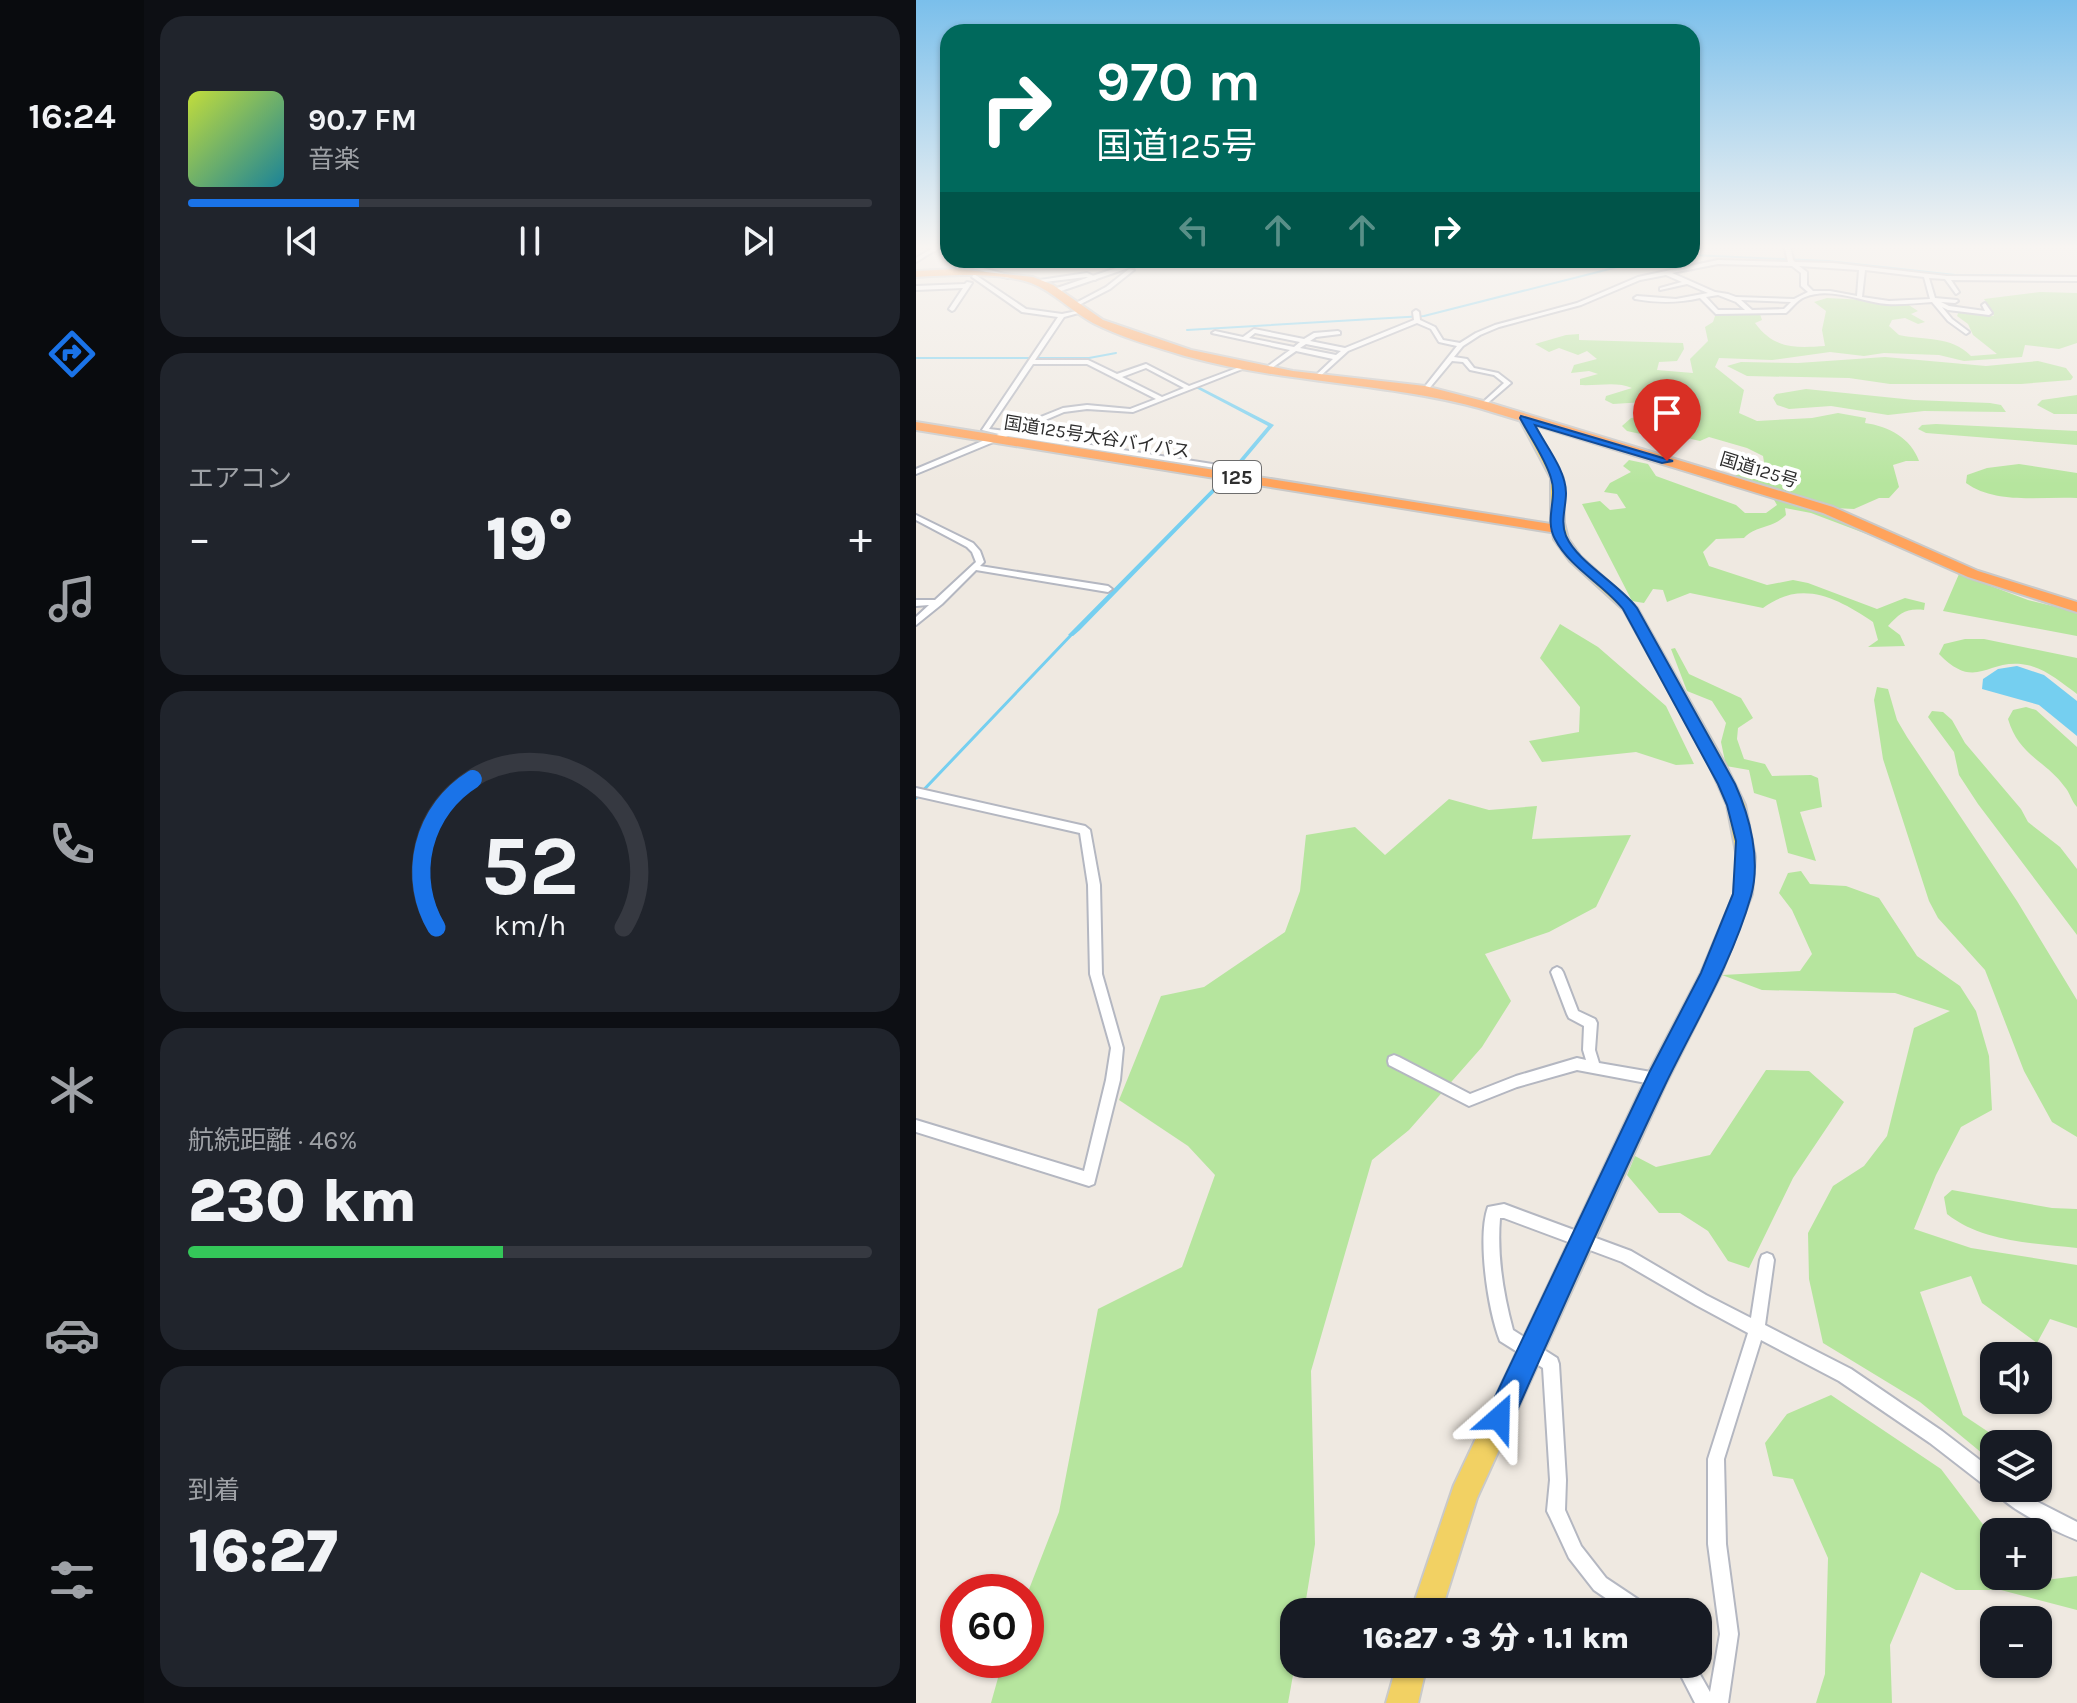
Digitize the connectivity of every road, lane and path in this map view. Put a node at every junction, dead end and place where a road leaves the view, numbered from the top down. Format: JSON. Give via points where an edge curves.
{"nodes":[{"id":1,"x":1056,"y":324,"type":"edge"},
{"id":2,"x":1112,"y":324,"type":"edge"},
{"id":3,"x":1408,"y":324,"type":"edge"},
{"id":4,"x":1425,"y":324,"type":"edge"},
{"id":5,"x":1503,"y":324,"type":"edge"},
{"id":6,"x":1956,"y":324,"type":"edge"},
{"id":7,"x":1966,"y":332,"type":"dead end"},
{"id":8,"x":1215,"y":333,"type":"dead end"},
{"id":9,"x":1338,"y":333,"type":"dead end"},
{"id":10,"x":1244,"y":339,"type":"junction"},
{"id":11,"x":1306,"y":342,"type":"junction"},
{"id":12,"x":1461,"y":345,"type":"junction"},
{"id":13,"x":1295,"y":349,"type":"junction"},
{"id":14,"x":1346,"y":350,"type":"junction"},
{"id":15,"x":1335,"y":357,"type":"junction"},
{"id":16,"x":1034,"y":359,"type":"junction"},
{"id":17,"x":1453,"y":359,"type":"junction"},
{"id":18,"x":1247,"y":366,"type":"junction"},
{"id":19,"x":1266,"y":370,"type":"junction"},
{"id":20,"x":1118,"y":376,"type":"junction"},
{"id":21,"x":1316,"y":378,"type":"junction"},
{"id":22,"x":1188,"y":388,"type":"junction"},
{"id":23,"x":1425,"y":390,"type":"junction"},
{"id":24,"x":1161,"y":399,"type":"junction"},
{"id":25,"x":1483,"y":405,"type":"junction"},
{"id":26,"x":1525,"y":418,"type":"junction"},
{"id":27,"x":916,"y":426,"type":"edge"},
{"id":28,"x":1001,"y":436,"type":"junction"},
{"id":29,"x":1225,"y":468,"type":"dead end"},
{"id":30,"x":916,"y":472,"type":"edge"},
{"id":31,"x":916,"y":517,"type":"edge"},
{"id":32,"x":1557,"y":529,"type":"junction"},
{"id":33,"x":976,"y":568,"type":"junction"},
{"id":34,"x":1108,"y":589,"type":"dead end"},
{"id":35,"x":940,"y":602,"type":"junction"},
{"id":36,"x":916,"y":603,"type":"edge"},
{"id":37,"x":2077,"y":607,"type":"edge"},
{"id":38,"x":916,"y":622,"type":"edge"},
{"id":39,"x":916,"y":792,"type":"edge"},
{"id":40,"x":1557,"y":972,"type":"dead end"},
{"id":41,"x":1394,"y":1061,"type":"dead end"},
{"id":42,"x":1594,"y":1066,"type":"junction"},
{"id":43,"x":1657,"y":1079,"type":"junction"},
{"id":44,"x":916,"y":1126,"type":"edge"},
{"id":45,"x":1585,"y":1240,"type":"junction"},
{"id":46,"x":1767,"y":1260,"type":"dead end"},
{"id":47,"x":1757,"y":1328,"type":"junction"},
{"id":48,"x":1530,"y":1353,"type":"junction"},
{"id":49,"x":1980,"y":1471,"type":"edge"},
{"id":50,"x":2020,"y":1502,"type":"edge"},
{"id":51,"x":2077,"y":1531,"type":"edge"},
{"id":52,"x":1431,"y":1598,"type":"edge"},
{"id":53,"x":1621,"y":1598,"type":"edge"},
{"id":54,"x":1408,"y":1678,"type":"edge"},
{"id":55,"x":1692,"y":1678,"type":"edge"},
{"id":56,"x":1402,"y":1703,"type":"edge"},
{"id":57,"x":1706,"y":1703,"type":"edge"},
{"id":58,"x":1718,"y":1703,"type":"edge"}],
"edges":[{"from":1,"to":16,"type":"street"},
{"from":2,"to":18,"type":"highway","name":"国道125号","via":[[1150,341]]},
{"from":3,"to":14,"type":"street"},
{"from":4,"to":12,"type":"street","via":[[1441,341]]},
{"from":5,"to":12,"type":"street"},
{"from":6,"to":7,"type":"street"},
{"from":8,"to":10,"type":"street"},
{"from":9,"to":11,"type":"street","via":[[1314,335]]},
{"from":10,"to":11,"type":"street","via":[[1254,331]]},
{"from":10,"to":13,"type":"street"},
{"from":11,"to":13,"type":"street"},
{"from":11,"to":14,"type":"street"},
{"from":12,"to":17,"type":"street"},
{"from":13,"to":15,"type":"street"},
{"from":13,"to":19,"type":"street"},
{"from":14,"to":15,"type":"street"},
{"from":15,"to":21,"type":"street"},
{"from":16,"to":20,"type":"street","via":[[1088,362]]},
{"from":16,"to":28,"type":"street","via":[[985,430]]},
{"from":17,"to":23,"type":"street"},
{"from":17,"to":25,"type":"street","via":[[1508,383]]},
{"from":18,"to":19,"type":"highway","name":"国道125号"},
{"from":18,"to":22,"type":"street"},
{"from":19,"to":21,"type":"highway","name":"国道125号"},
{"from":20,"to":22,"type":"street","via":[[1146,366]]},
{"from":20,"to":24,"type":"street"},
{"from":21,"to":23,"type":"highway","name":"国道125号"},
{"from":22,"to":24,"type":"street"},
{"from":23,"to":25,"type":"highway","name":"国道125号"},
{"from":24,"to":28,"type":"street","via":[[1131,411],[1072,408]]},
{"from":25,"to":26,"type":"highway","name":"国道125号"},
{"from":26,"to":32,"type":"main road","via":[[1558,478]]},
{"from":26,"to":37,"type":"highway","name":"国道125号","via":[[1828,510],[1973,574]]},
{"from":27,"to":28,"type":"highway","name":"国道125号大谷バイパス","number":"125"},
{"from":28,"to":29,"type":"street"},
{"from":28,"to":30,"type":"street"},
{"from":28,"to":32,"type":"highway","name":"国道125号大谷バイパス","number":"125"},
{"from":31,"to":33,"type":"street","via":[[976,551]]},
{"from":32,"to":43,"type":"main road","via":[[1572,554],[1630,608],[1717,764],[1743,832],[1745,876],[1738,912]]},
{"from":33,"to":34,"type":"street"},
{"from":33,"to":35,"type":"street"},
{"from":35,"to":36,"type":"street"},
{"from":35,"to":38,"type":"street"},
{"from":39,"to":44,"type":"street","via":[[1085,830],[1094,885],[1096,974],[1117,1048],[1089,1179]]},
{"from":40,"to":42,"type":"street","via":[[1573,1014],[1591,1023]]},
{"from":41,"to":42,"type":"street","via":[[1469,1100],[1577,1064]]},
{"from":42,"to":43,"type":"street"},
{"from":43,"to":45,"type":"main road"},
{"from":45,"to":47,"type":"street","via":[[1626,1256]]},
{"from":45,"to":48,"type":"main road"},
{"from":45,"to":48,"type":"street","via":[[1504,1211],[1493,1212],[1489,1247],[1495,1296],[1506,1335]]},
{"from":46,"to":47,"type":"street"},
{"from":47,"to":49,"type":"street","via":[[1845,1375]]},
{"from":47,"to":58,"type":"street","via":[[1716,1459],[1717,1544],[1729,1634]]},
{"from":48,"to":52,"type":"main road","via":[[1464,1495]]},
{"from":48,"to":53,"type":"street","via":[[1551,1364],[1556,1511],[1575,1552],[1600,1584]]},
{"from":50,"to":51,"type":"street"},
{"from":54,"to":56,"type":"main road"},
{"from":55,"to":57,"type":"street"}]}
